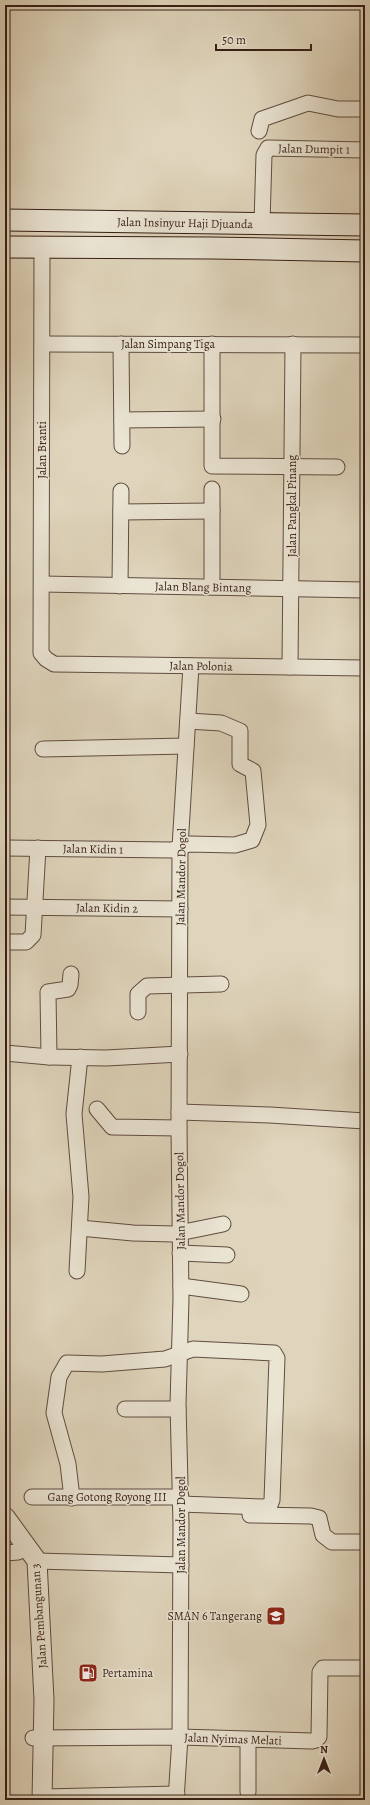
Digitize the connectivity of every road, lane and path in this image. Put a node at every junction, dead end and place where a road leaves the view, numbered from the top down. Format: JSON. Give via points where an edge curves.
{"nodes":[{"id":1,"x":365,"y":109,"type":"edge"},
{"id":2,"x":259,"y":131,"type":"dead end"},
{"id":3,"x":365,"y":150,"type":"edge"},
{"id":4,"x":5,"y":220,"type":"edge"},
{"id":5,"x":213,"y":223,"type":"junction"},
{"id":6,"x":242,"y":223,"type":"junction"},
{"id":7,"x":262,"y":223,"type":"junction"},
{"id":8,"x":365,"y":225,"type":"edge"},
{"id":9,"x":5,"y":247,"type":"edge"},
{"id":10,"x":42,"y":247,"type":"junction"},
{"id":11,"x":212,"y":248,"type":"junction"},
{"id":12,"x":242,"y":248,"type":"junction"},
{"id":13,"x":365,"y":251,"type":"edge"},
{"id":14,"x":43,"y":344,"type":"junction"},
{"id":15,"x":121,"y":344,"type":"junction"},
{"id":16,"x":212,"y":344,"type":"junction"},
{"id":17,"x":293,"y":344,"type":"junction"},
{"id":18,"x":365,"y":345,"type":"edge"},
{"id":19,"x":213,"y":419,"type":"junction"},
{"id":20,"x":122,"y":420,"type":"junction"},
{"id":21,"x":122,"y":446,"type":"dead end"},
{"id":22,"x":292,"y":466,"type":"junction"},
{"id":23,"x":337,"y":466,"type":"dead end"},
{"id":24,"x":212,"y":489,"type":"dead end"},
{"id":25,"x":121,"y":491,"type":"dead end"},
{"id":26,"x":212,"y":511,"type":"junction"},
{"id":27,"x":121,"y":512,"type":"junction"},
{"id":28,"x":42,"y":584,"type":"junction"},
{"id":29,"x":120,"y":586,"type":"junction"},
{"id":30,"x":212,"y":587,"type":"junction"},
{"id":31,"x":291,"y":588,"type":"junction"},
{"id":32,"x":365,"y":590,"type":"edge"},
{"id":33,"x":41,"y":653,"type":"joint"},
{"id":34,"x":191,"y":666,"type":"junction"},
{"id":35,"x":290,"y":667,"type":"junction"},
{"id":36,"x":365,"y":668,"type":"edge"},
{"id":37,"x":188,"y":720,"type":"junction"},
{"id":38,"x":186,"y":746,"type":"junction"},
{"id":39,"x":43,"y":749,"type":"dead end"},
{"id":40,"x":180,"y":847,"type":"junction"},
{"id":41,"x":5,"y":848,"type":"edge"},
{"id":42,"x":38,"y":848,"type":"junction"},
{"id":43,"x":5,"y":907,"type":"edge"},
{"id":44,"x":34,"y":907,"type":"junction"},
{"id":45,"x":180,"y":909,"type":"junction"},
{"id":46,"x":5,"y":942,"type":"edge"},
{"id":47,"x":71,"y":974,"type":"dead end"},
{"id":48,"x":221,"y":984,"type":"dead end"},
{"id":49,"x":179,"y":985,"type":"junction"},
{"id":50,"x":138,"y":1012,"type":"dead end"},
{"id":51,"x":5,"y":1052,"type":"edge"},
{"id":52,"x":180,"y":1054,"type":"junction"},
{"id":53,"x":49,"y":1057,"type":"junction"},
{"id":54,"x":80,"y":1057,"type":"junction"},
{"id":55,"x":97,"y":1109,"type":"dead end"},
{"id":56,"x":179,"y":1112,"type":"junction"},
{"id":57,"x":365,"y":1121,"type":"edge"},
{"id":58,"x":179,"y":1128,"type":"junction"},
{"id":59,"x":223,"y":1224,"type":"dead end"},
{"id":60,"x":80,"y":1228,"type":"junction"},
{"id":61,"x":180,"y":1231,"type":"junction"},
{"id":62,"x":180,"y":1253,"type":"junction"},
{"id":63,"x":227,"y":1255,"type":"dead end"},
{"id":64,"x":77,"y":1271,"type":"dead end"},
{"id":65,"x":181,"y":1286,"type":"junction"},
{"id":66,"x":241,"y":1294,"type":"dead end"},
{"id":67,"x":180,"y":1353,"type":"junction"},
{"id":68,"x":125,"y":1408,"type":"dead end"},
{"id":69,"x":178,"y":1409,"type":"junction"},
{"id":70,"x":32,"y":1498,"type":"dead end"},
{"id":71,"x":72,"y":1498,"type":"junction"},
{"id":72,"x":181,"y":1505,"type":"junction"},
{"id":73,"x":5,"y":1517,"type":"edge"},
{"id":74,"x":5,"y":1535,"type":"edge"},
{"id":75,"x":365,"y":1542,"type":"edge"},
{"id":76,"x":11,"y":1552,"type":"edge"},
{"id":77,"x":38,"y":1561,"type":"junction"},
{"id":78,"x":181,"y":1565,"type":"junction"},
{"id":79,"x":365,"y":1668,"type":"edge"},
{"id":80,"x":38,"y":1700,"type":"junction"},
{"id":81,"x":180,"y":1737,"type":"junction"},
{"id":82,"x":38,"y":1738,"type":"junction"},
{"id":83,"x":248,"y":1740,"type":"junction"},
{"id":84,"x":248,"y":1792,"type":"dead end"},
{"id":85,"x":176,"y":1797,"type":"edge"},
{"id":86,"x":39,"y":1799,"type":"edge"}],
"edges":[{"from":1,"to":2,"type":"street","via":[[338,109],[308,103],[262,119]]},
{"from":3,"to":7,"type":"street","name":"Jalan Dumpit 1","via":[[268,148],[264,155]]},
{"from":4,"to":5,"type":"main road","name":"Jalan Insinyur Haji Djuanda"},
{"from":5,"to":6,"type":"main road","name":"Jalan Insinyur Haji Djuanda"},
{"from":5,"to":11,"type":"main road"},
{"from":6,"to":7,"type":"main road","name":"Jalan Insinyur Haji Djuanda"},
{"from":6,"to":12,"type":"main road"},
{"from":7,"to":8,"type":"main road","name":"Jalan Insinyur Haji Djuanda"},
{"from":9,"to":10,"type":"main road","name":"Jalan Insinyur Haji Djuanda"},
{"from":10,"to":11,"type":"main road","name":"Jalan Insinyur Haji Djuanda"},
{"from":10,"to":14,"type":"street","name":"Jalan Branti"},
{"from":11,"to":12,"type":"main road","name":"Jalan Insinyur Haji Djuanda"},
{"from":12,"to":13,"type":"main road","name":"Jalan Insinyur Haji Djuanda"},
{"from":14,"to":15,"type":"street","name":"Jalan Simpang Tiga"},
{"from":14,"to":28,"type":"street","name":"Jalan Branti"},
{"from":15,"to":16,"type":"street","name":"Jalan Simpang Tiga"},
{"from":15,"to":20,"type":"street"},
{"from":16,"to":17,"type":"street","name":"Jalan Simpang Tiga"},
{"from":16,"to":19,"type":"street"},
{"from":17,"to":18,"type":"street","name":"Jalan Simpang Tiga"},
{"from":17,"to":22,"type":"street","name":"Jalan Pangkal Pinang"},
{"from":19,"to":20,"type":"street"},
{"from":19,"to":22,"type":"street","via":[[212,466]]},
{"from":20,"to":21,"type":"street"},
{"from":22,"to":23,"type":"street"},
{"from":22,"to":31,"type":"street","name":"Jalan Pangkal Pinang"},
{"from":24,"to":26,"type":"street"},
{"from":25,"to":27,"type":"street"},
{"from":26,"to":27,"type":"street"},
{"from":26,"to":30,"type":"street"},
{"from":27,"to":29,"type":"street"},
{"from":28,"to":29,"type":"street","name":"Jalan Blang Bintang"},
{"from":28,"to":33,"type":"street","name":"Jalan Branti"},
{"from":29,"to":30,"type":"street","name":"Jalan Blang Bintang"},
{"from":30,"to":31,"type":"street","name":"Jalan Blang Bintang"},
{"from":31,"to":32,"type":"street","name":"Jalan Blang Bintang"},
{"from":31,"to":35,"type":"street","name":"Jalan Pangkal Pinang"},
{"from":33,"to":34,"type":"street","name":"Jalan Polonia","via":[[54,664]]},
{"from":34,"to":35,"type":"street","name":"Jalan Polonia"},
{"from":34,"to":37,"type":"street","name":"Jalan Mandor Dogol"},
{"from":35,"to":36,"type":"street","name":"Jalan Polonia"},
{"from":37,"to":38,"type":"street","name":"Jalan Mandor Dogol"},
{"from":37,"to":40,"type":"street","name":"Jalan Kidin 1","via":[[221,723],[240,731],[240,764],[254,771],[258,825],[252,840],[235,845],[190,844]]},
{"from":38,"to":39,"type":"street"},
{"from":38,"to":40,"type":"street","name":"Jalan Mandor Dogol"},
{"from":40,"to":42,"type":"street","name":"Jalan Kidin 1","via":[[172,850]]},
{"from":40,"to":45,"type":"street","name":"Jalan Mandor Dogol"},
{"from":41,"to":42,"type":"street","name":"Jalan Kidin 1"},
{"from":42,"to":44,"type":"street"},
{"from":43,"to":44,"type":"street","name":"Jalan Kidin 2"},
{"from":44,"to":45,"type":"street","name":"Jalan Kidin 2"},
{"from":44,"to":46,"type":"street","via":[[33,935],[26,942]]},
{"from":45,"to":49,"type":"street","name":"Jalan Mandor Dogol"},
{"from":47,"to":53,"type":"street","via":[[68,989],[48,992]]},
{"from":48,"to":49,"type":"street"},
{"from":49,"to":50,"type":"street","via":[[147,986],[138,994]]},
{"from":49,"to":52,"type":"street","name":"Jalan Mandor Dogol"},
{"from":51,"to":53,"type":"street"},
{"from":52,"to":54,"type":"street"},
{"from":52,"to":56,"type":"street","name":"Jalan Mandor Dogol"},
{"from":53,"to":54,"type":"street"},
{"from":54,"to":60,"type":"street","via":[[74,1114],[81,1197]]},
{"from":55,"to":58,"type":"street","via":[[112,1128]]},
{"from":56,"to":57,"type":"street"},
{"from":56,"to":58,"type":"street","name":"Jalan Mandor Dogol"},
{"from":58,"to":61,"type":"street","name":"Jalan Mandor Dogol"},
{"from":59,"to":61,"type":"street"},
{"from":60,"to":61,"type":"street","via":[[133,1233],[174,1234]]},
{"from":60,"to":64,"type":"street"},
{"from":61,"to":62,"type":"street","name":"Jalan Mandor Dogol"},
{"from":62,"to":63,"type":"street"},
{"from":62,"to":65,"type":"street","name":"Jalan Mandor Dogol"},
{"from":65,"to":66,"type":"street"},
{"from":65,"to":67,"type":"street","name":"Jalan Mandor Dogol"},
{"from":67,"to":69,"type":"street","name":"Jalan Mandor Dogol"},
{"from":67,"to":71,"type":"street","via":[[165,1359],[102,1364],[67,1363],[59,1378],[54,1412],[68,1464]]},
{"from":67,"to":72,"type":"street","via":[[193,1349],[276,1354],[277,1358],[276,1422],[270,1505]]},
{"from":68,"to":69,"type":"street"},
{"from":69,"to":72,"type":"street","name":"Jalan Mandor Dogol"},
{"from":70,"to":71,"type":"street","name":"Gang Gotong Royong III"},
{"from":71,"to":72,"type":"street","name":"Gang Gotong Royong III"},
{"from":72,"to":75,"type":"street","via":[[311,1516],[319,1518],[323,1535],[332,1542]]},
{"from":72,"to":78,"type":"street","name":"Jalan Mandor Dogol"},
{"from":73,"to":77,"type":"street","name":"Jalan Pembangunan 3"},
{"from":74,"to":76,"type":"street","name":"Jalan Pembangunan 3"},
{"from":76,"to":80,"type":"street","name":"Jalan Pembangunan 3","via":[[28,1572]]},
{"from":77,"to":78,"type":"street"},
{"from":77,"to":80,"type":"street","name":"Jalan Pembangunan 3"},
{"from":78,"to":81,"type":"street","name":"Jalan Mandor Dogol"},
{"from":79,"to":83,"type":"street","name":"Jalan Nyimas Melati","via":[[323,1668],[320,1672],[319,1737],[316,1740]]},
{"from":80,"to":82,"type":"street"},
{"from":81,"to":82,"type":"street","name":"Jalan Nyimas Melati"},
{"from":81,"to":83,"type":"street","name":"Jalan Nyimas Melati"},
{"from":81,"to":85,"type":"street","name":"Jalan Mandor Dogol"},
{"from":82,"to":86,"type":"street"},
{"from":83,"to":84,"type":"street"},
{"from":85,"to":86,"type":"street"}]}
